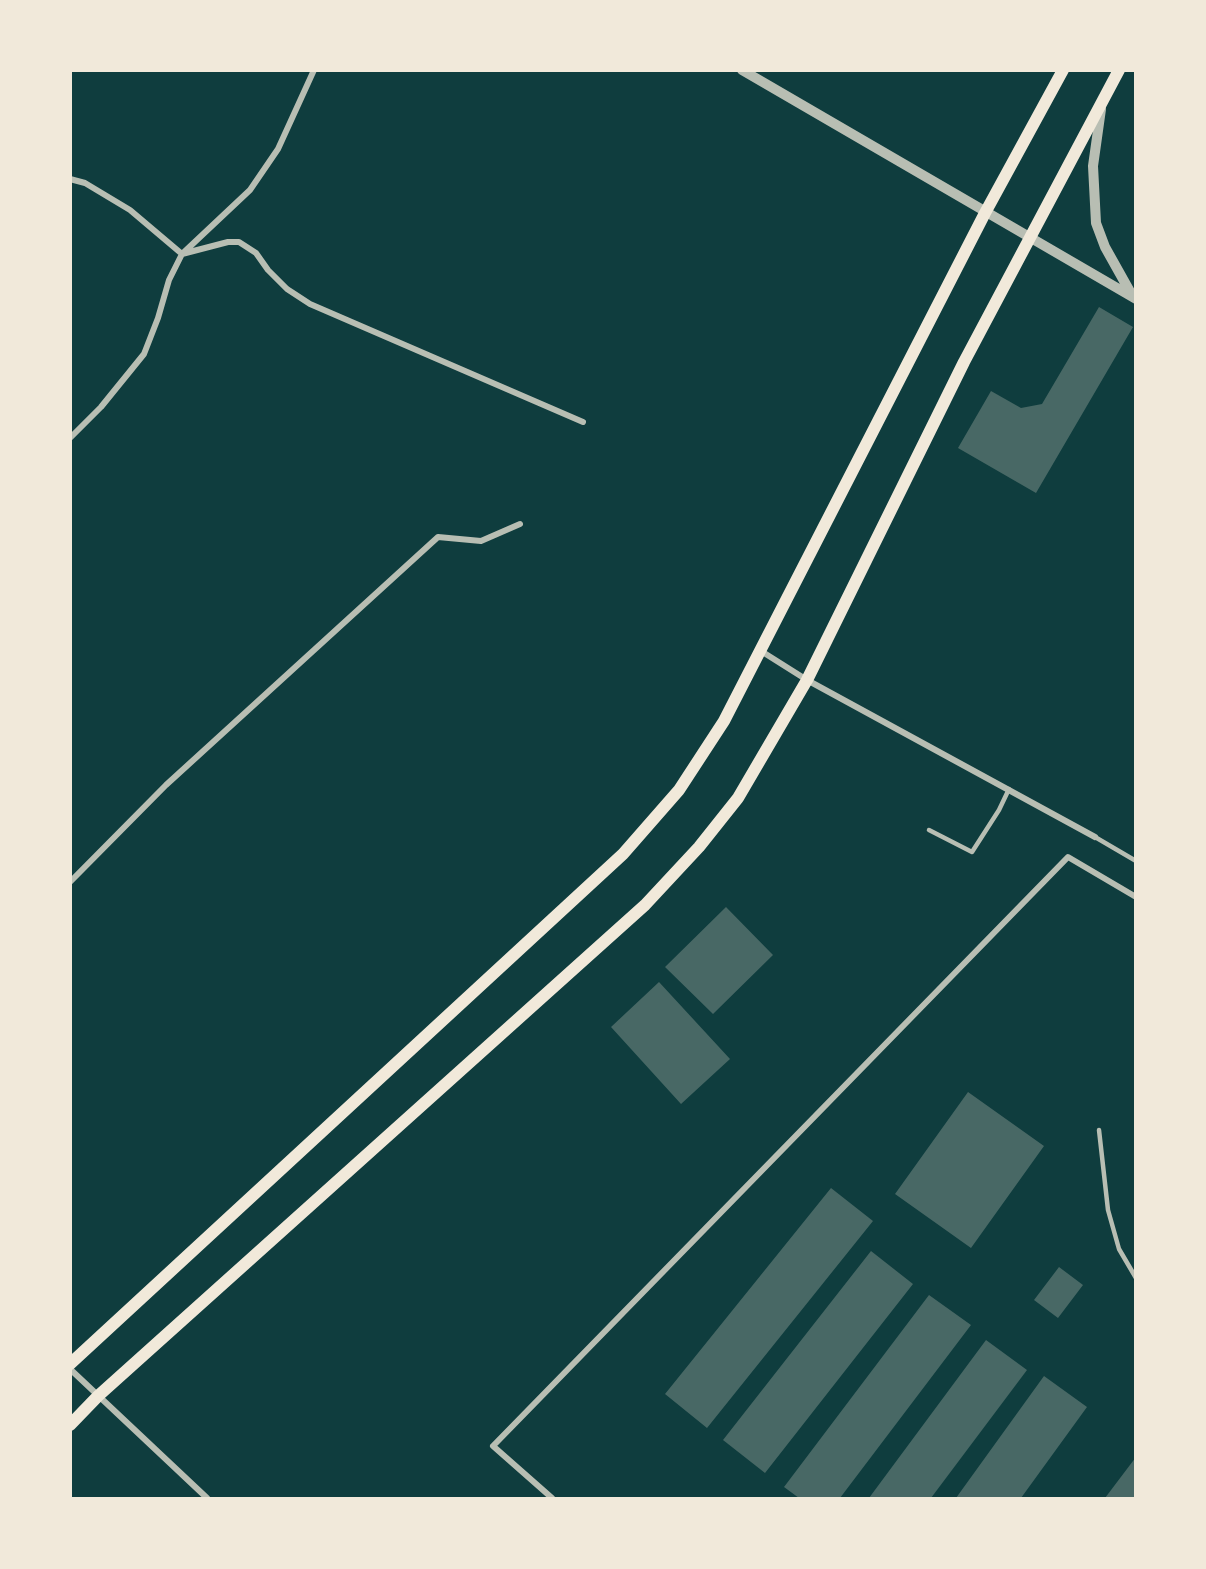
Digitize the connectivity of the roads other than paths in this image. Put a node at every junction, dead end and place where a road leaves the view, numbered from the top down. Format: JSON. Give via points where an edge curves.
{"nodes":[{"id":1,"x":314,"y":70,"type":"edge"},
{"id":2,"x":742,"y":70,"type":"edge"},
{"id":3,"x":1064,"y":70,"type":"edge"},
{"id":4,"x":1119,"y":70,"type":"edge"},
{"id":5,"x":1103,"y":100,"type":"junction"},
{"id":6,"x":70,"y":179,"type":"edge"},
{"id":7,"x":985,"y":213,"type":"junction"},
{"id":8,"x":1028,"y":237,"type":"junction"},
{"id":9,"x":182,"y":254,"type":"junction"},
{"id":10,"x":1134,"y":298,"type":"edge"},
{"id":11,"x":583,"y":422,"type":"dead end"},
{"id":12,"x":70,"y":438,"type":"edge"},
{"id":13,"x":520,"y":524,"type":"dead end"},
{"id":14,"x":761,"y":651,"type":"junction"},
{"id":15,"x":807,"y":680,"type":"junction"},
{"id":16,"x":1009,"y":789,"type":"junction"},
{"id":17,"x":929,"y":830,"type":"dead end"},
{"id":18,"x":1095,"y":837,"type":"joint"},
{"id":19,"x":1136,"y":861,"type":"edge"},
{"id":20,"x":70,"y":882,"type":"edge"},
{"id":21,"x":1136,"y":897,"type":"edge"},
{"id":22,"x":1099,"y":1130,"type":"dead end"},
{"id":23,"x":1136,"y":1278,"type":"edge"},
{"id":24,"x":70,"y":1364,"type":"edge"},
{"id":25,"x":70,"y":1369,"type":"edge"},
{"id":26,"x":98,"y":1396,"type":"junction"},
{"id":27,"x":70,"y":1425,"type":"edge"},
{"id":28,"x":207,"y":1498,"type":"edge"},
{"id":29,"x":552,"y":1498,"type":"edge"}],
"edges":[{"from":1,"to":9,"type":"street","via":[[278,149],[250,190]]},
{"from":2,"to":7,"type":"street"},
{"from":3,"to":7,"type":"main road"},
{"from":4,"to":5,"type":"main road"},
{"from":5,"to":8,"type":"main road"},
{"from":5,"to":10,"type":"street","via":[[1093,165],[1096,223]]},
{"from":6,"to":9,"type":"street","via":[[86,183],[130,210]]},
{"from":7,"to":8,"type":"street"},
{"from":7,"to":14,"type":"main road"},
{"from":8,"to":10,"type":"street"},
{"from":8,"to":15,"type":"main road"},
{"from":9,"to":11,"type":"street","via":[[239,242],[256,253],[287,289],[310,304]]},
{"from":9,"to":12,"type":"street","via":[[144,354]]},
{"from":13,"to":20,"type":"street","via":[[481,541],[438,537],[166,785]]},
{"from":14,"to":15,"type":"street"},
{"from":14,"to":24,"type":"main road","via":[[724,720],[679,790],[623,854]]},
{"from":15,"to":16,"type":"street"},
{"from":15,"to":26,"type":"main road","via":[[738,798],[645,905]]},
{"from":16,"to":17,"type":"lane","via":[[972,852]]},
{"from":16,"to":18,"type":"street"},
{"from":18,"to":19,"type":"lane"},
{"from":21,"to":29,"type":"street","via":[[1068,857],[493,1446]]},
{"from":22,"to":23,"type":"lane","via":[[1108,1210],[1119,1249]]},
{"from":25,"to":26,"type":"street"},
{"from":26,"to":27,"type":"main road"},
{"from":26,"to":28,"type":"street"}]}
